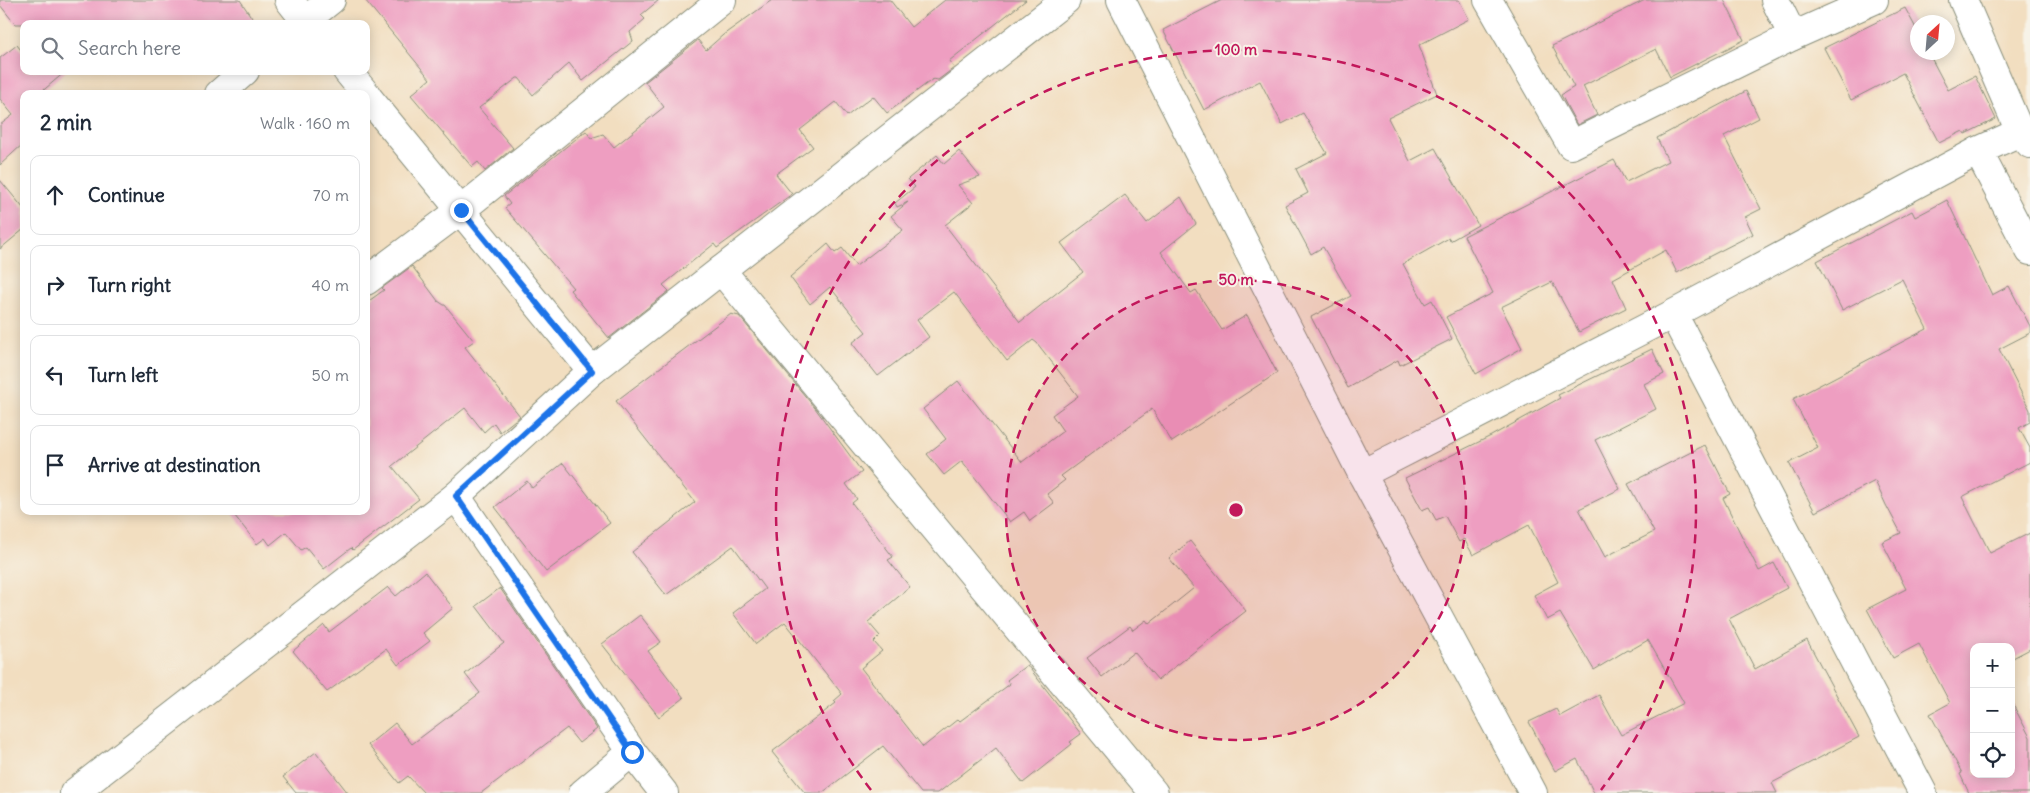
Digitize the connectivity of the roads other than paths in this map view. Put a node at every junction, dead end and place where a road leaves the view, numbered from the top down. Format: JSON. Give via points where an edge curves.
{"nodes":[{"id":1,"x":331,"y":0,"type":"edge"},
{"id":2,"x":722,"y":0,"type":"edge"},
{"id":3,"x":1066,"y":0,"type":"edge"},
{"id":4,"x":1121,"y":0,"type":"edge"},
{"id":5,"x":1488,"y":0,"type":"edge"},
{"id":6,"x":1775,"y":0,"type":"edge"},
{"id":7,"x":1874,"y":0,"type":"edge"},
{"id":8,"x":1963,"y":0,"type":"edge"},
{"id":9,"x":301,"y":17,"type":"edge"},
{"id":10,"x":1794,"y":36,"type":"junction"},
{"id":11,"x":241,"y":75,"type":"edge"},
{"id":12,"x":350,"y":75,"type":"edge"},
{"id":13,"x":224,"y":90,"type":"edge"},
{"id":14,"x":363,"y":90,"type":"edge"},
{"id":15,"x":370,"y":99,"type":"edge"},
{"id":16,"x":2025,"y":138,"type":"edge"},
{"id":17,"x":1978,"y":151,"type":"junction"},
{"id":18,"x":461,"y":210,"type":"junction"},
{"id":19,"x":2030,"y":251,"type":"edge"},
{"id":20,"x":721,"y":270,"type":"junction"},
{"id":21,"x":370,"y":278,"type":"edge"},
{"id":22,"x":1673,"y":314,"type":"junction"},
{"id":23,"x":592,"y":371,"type":"junction"},
{"id":24,"x":1362,"y":474,"type":"junction"},
{"id":25,"x":456,"y":496,"type":"junction"},
{"id":26,"x":632,"y":752,"type":"junction"},
{"id":27,"x":74,"y":793,"type":"edge"},
{"id":28,"x":583,"y":793,"type":"edge"},
{"id":29,"x":664,"y":793,"type":"edge"},
{"id":30,"x":1154,"y":793,"type":"edge"},
{"id":31,"x":1533,"y":793,"type":"edge"},
{"id":32,"x":1923,"y":793,"type":"edge"}],
"edges":[{"from":1,"to":9,"type":"street"},
{"from":2,"to":18,"type":"street"},
{"from":3,"to":20,"type":"street"},
{"from":4,"to":24,"type":"street"},
{"from":5,"to":10,"type":"street","via":[[1571,145]]},
{"from":6,"to":10,"type":"street"},
{"from":7,"to":10,"type":"street"},
{"from":8,"to":16,"type":"street"},
{"from":11,"to":13,"type":"street"},
{"from":12,"to":14,"type":"street"},
{"from":15,"to":18,"type":"street"},
{"from":16,"to":17,"type":"street"},
{"from":17,"to":19,"type":"street"},
{"from":17,"to":22,"type":"street"},
{"from":18,"to":21,"type":"street"},
{"from":18,"to":23,"type":"street"},
{"from":20,"to":23,"type":"street"},
{"from":20,"to":30,"type":"street"},
{"from":22,"to":24,"type":"street"},
{"from":22,"to":32,"type":"street"},
{"from":23,"to":25,"type":"street"},
{"from":24,"to":31,"type":"street"},
{"from":25,"to":26,"type":"street"},
{"from":25,"to":27,"type":"street"},
{"from":26,"to":28,"type":"street"},
{"from":26,"to":29,"type":"street"}]}
